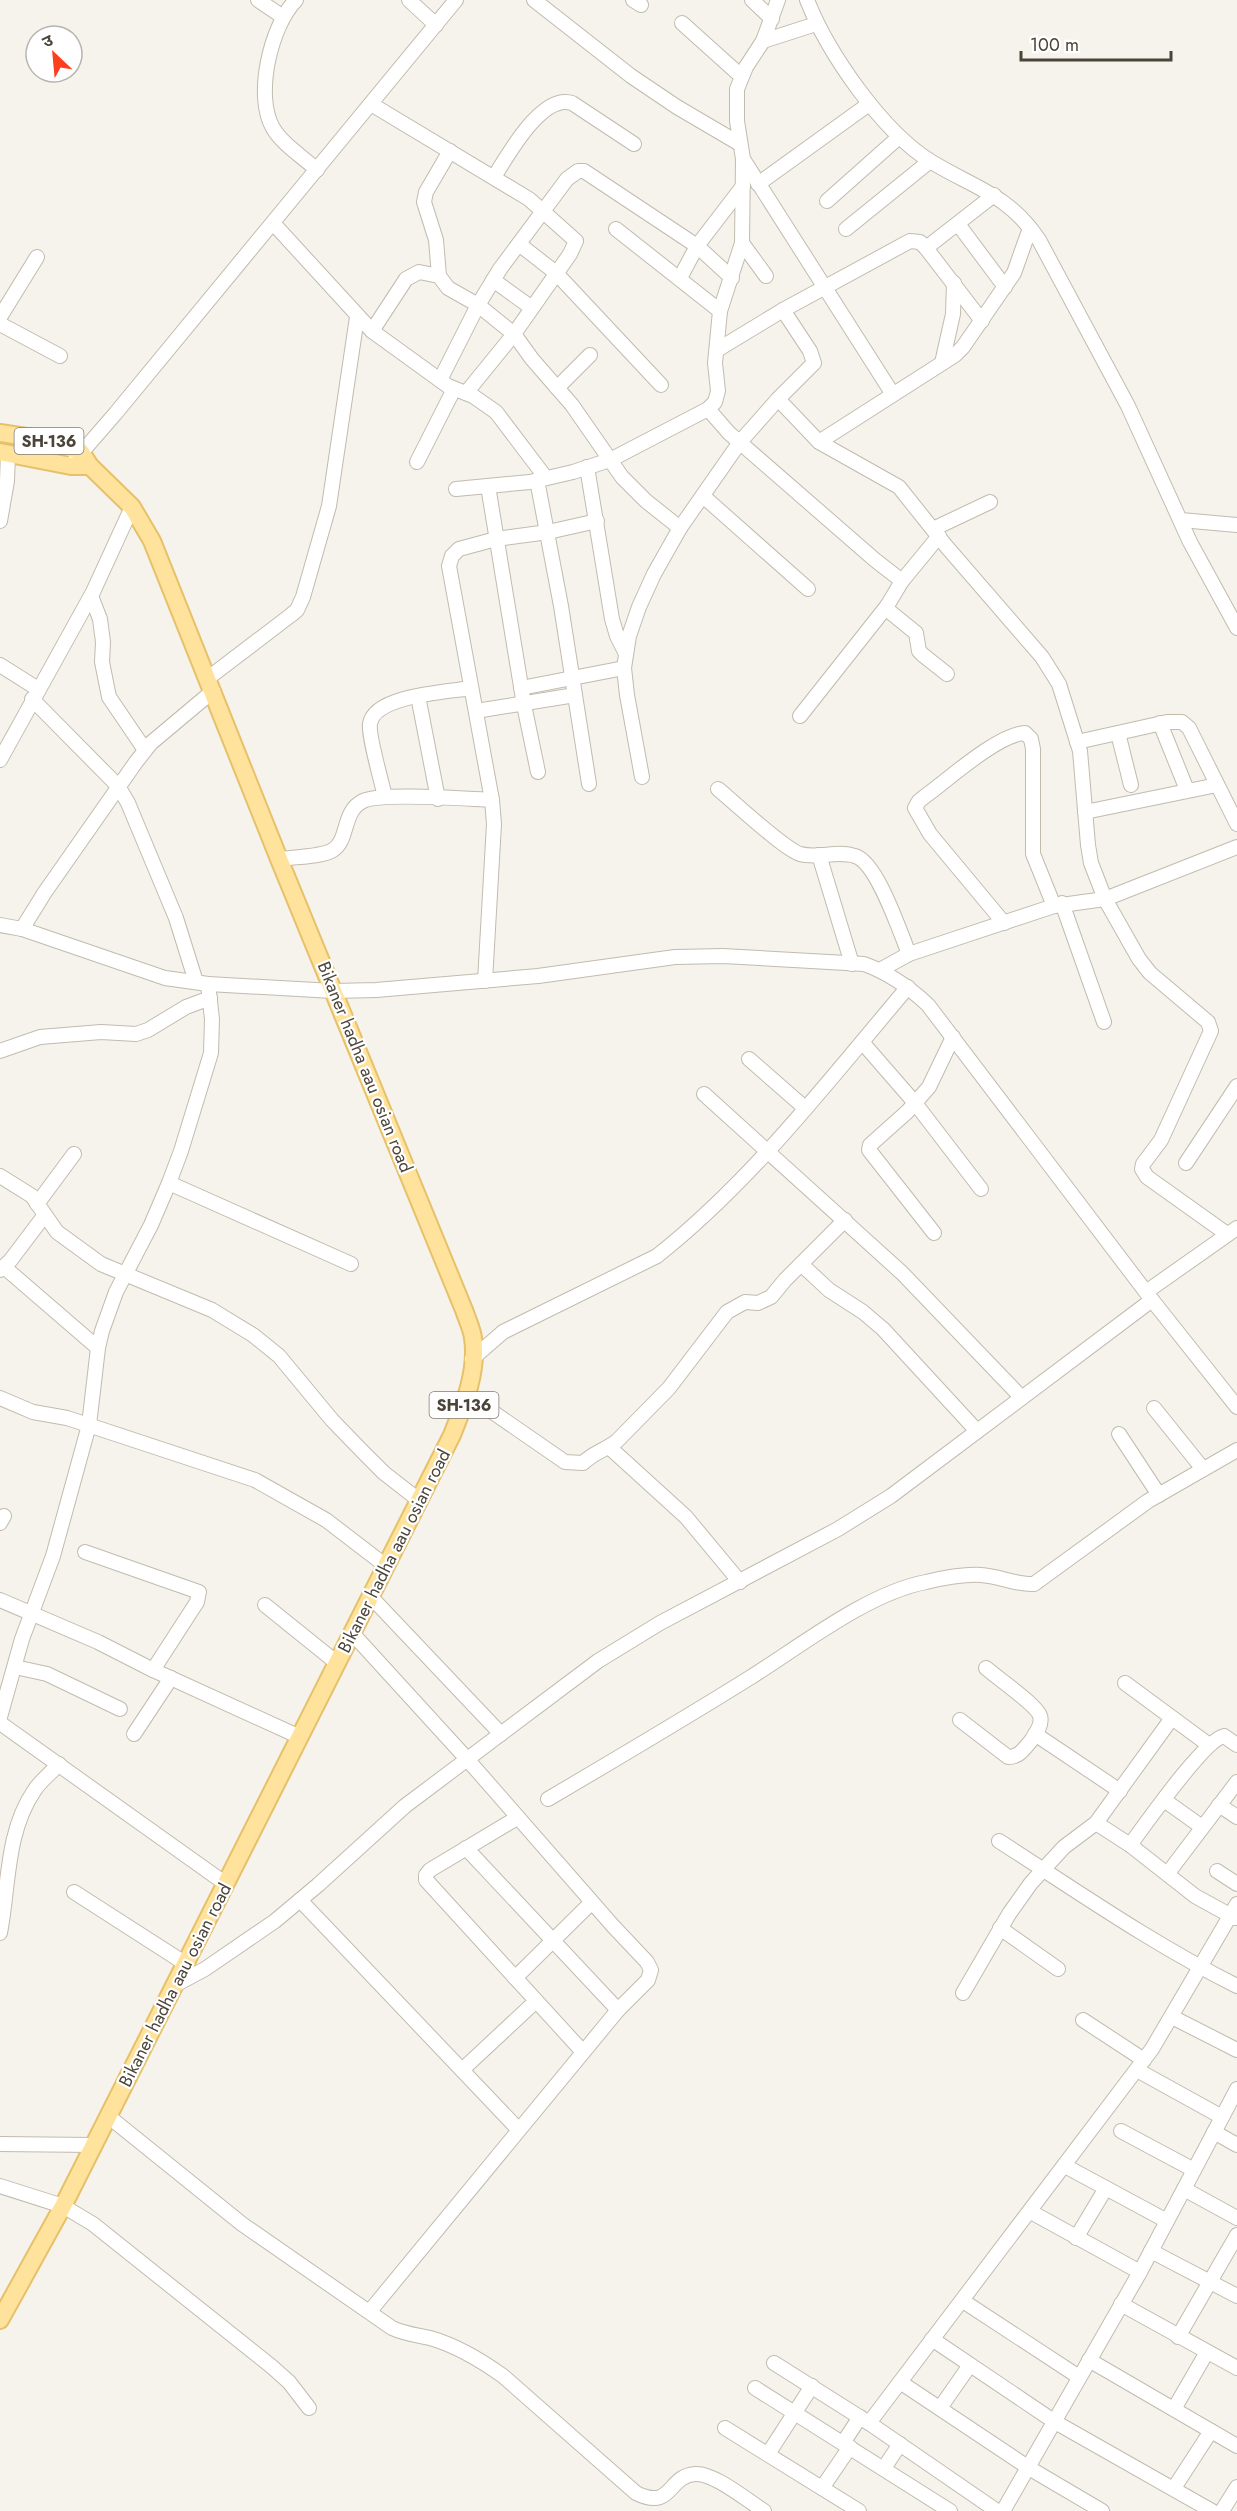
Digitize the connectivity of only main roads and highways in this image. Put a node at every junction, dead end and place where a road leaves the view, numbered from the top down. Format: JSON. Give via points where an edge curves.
{"nodes":[{"id":1,"x":0,"y":433,"type":"edge"},
{"id":2,"x":4,"y":452,"type":"edge"},
{"id":3,"x":80,"y":461,"type":"junction"},
{"id":4,"x":0,"y":2320,"type":"edge"}],
"edges":[{"from":1,"to":3,"type":"main road","name":"Bikaner hadha aau osian road","number":"SH-136","via":[[46,440]]},
{"from":2,"to":3,"type":"main road","number":"SH-136"},
{"from":3,"to":4,"type":"main road","name":"Bikaner hadha aau osian road","number":"SH-136","via":[[132,507],[152,541],[465,1310],[473,1338],[468,1395],[452,1435],[63,2206]]}]}
